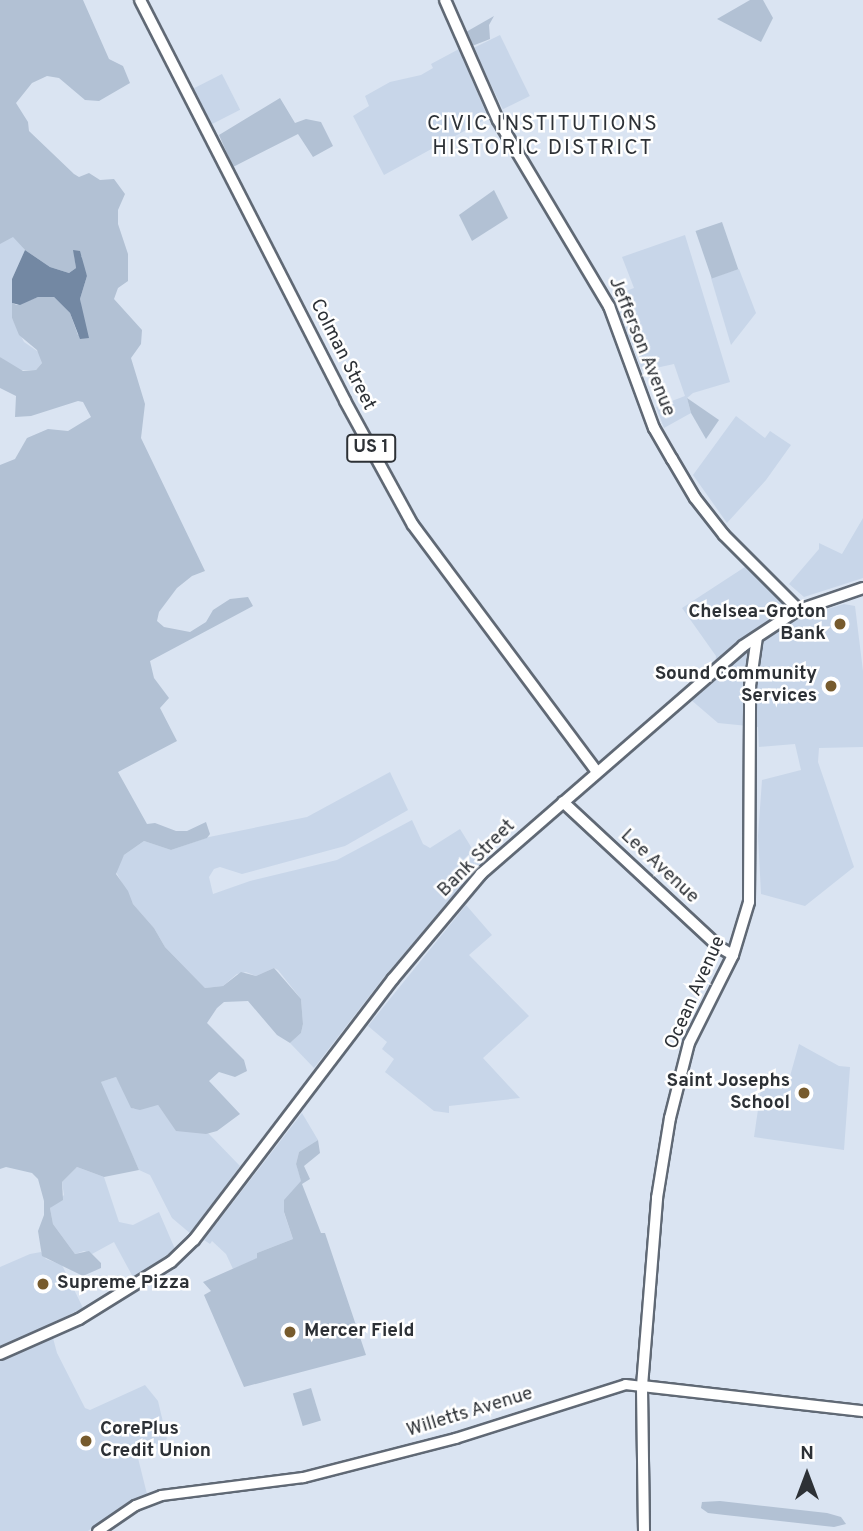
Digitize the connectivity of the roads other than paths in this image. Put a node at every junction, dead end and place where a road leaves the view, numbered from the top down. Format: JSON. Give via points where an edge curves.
{"nodes":[{"id":1,"x":140,"y":0,"type":"edge"},
{"id":2,"x":445,"y":0,"type":"edge"},
{"id":3,"x":863,"y":588,"type":"edge"},
{"id":4,"x":799,"y":610,"type":"junction"},
{"id":5,"x":757,"y":637,"type":"junction"},
{"id":6,"x":597,"y":772,"type":"junction"},
{"id":7,"x":563,"y":802,"type":"junction"},
{"id":8,"x":733,"y":955,"type":"junction"},
{"id":9,"x":0,"y":1354,"type":"edge"},
{"id":10,"x":642,"y":1386,"type":"junction"},
{"id":11,"x":863,"y":1410,"type":"edge"},
{"id":12,"x":97,"y":1531,"type":"edge"},
{"id":13,"x":643,"y":1531,"type":"edge"}],
"edges":[{"from":1,"to":6,"type":"main road","name":"Colman Street","number":"US 1","via":[[413,525]]},
{"from":2,"to":4,"type":"main road","name":"Jefferson Avenue","via":[[498,120],[609,306],[654,428],[695,498],[724,535]]},
{"from":3,"to":4,"type":"main road","name":"Bank Street"},
{"from":4,"to":5,"type":"main road","name":"Bank Street"},
{"from":5,"to":6,"type":"main road","name":"Bank Street"},
{"from":5,"to":8,"type":"main road","name":"Ocean Avenue","via":[[749,699],[751,891]]},
{"from":6,"to":7,"type":"main road","name":"Bank Street"},
{"from":7,"to":8,"type":"main road","name":"Lee Avenue"},
{"from":7,"to":9,"type":"main road","name":"Bank Street","via":[[461,897],[383,991],[194,1240],[171,1262],[120,1296]]},
{"from":8,"to":10,"type":"main road","name":"Ocean Avenue","via":[[693,1032],[670,1118],[657,1198]]},
{"from":10,"to":11,"type":"main road","name":"Willetts Avenue"},
{"from":10,"to":12,"type":"street","name":"Willetts Avenue","via":[[625,1384],[455,1438],[303,1477],[161,1495],[135,1504]]},
{"from":10,"to":13,"type":"main road","name":"Ocean Avenue"}]}
